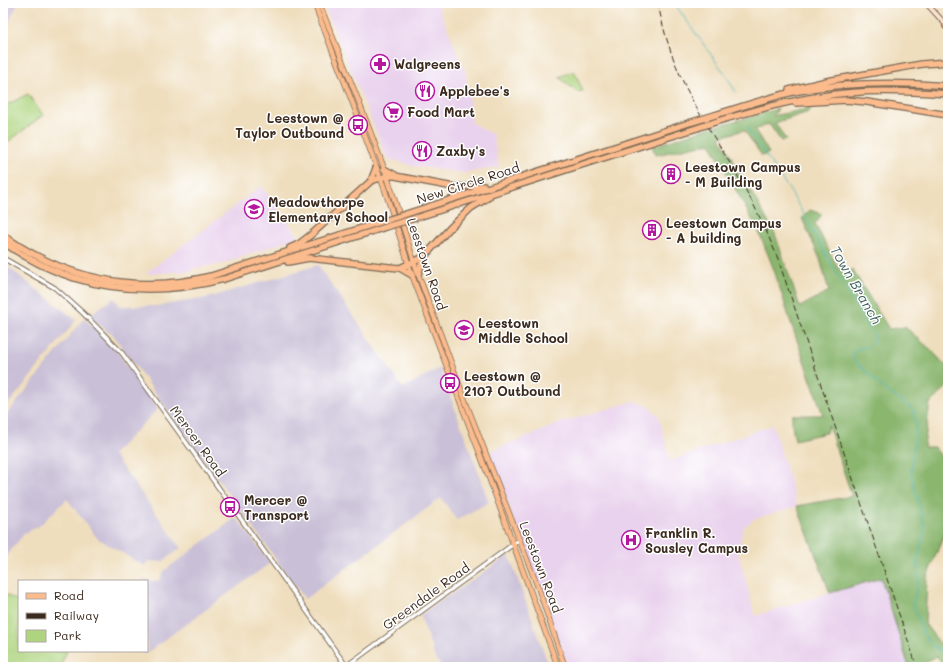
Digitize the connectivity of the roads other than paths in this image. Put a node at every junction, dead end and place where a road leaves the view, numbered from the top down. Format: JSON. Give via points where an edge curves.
{"nodes":[{"id":1,"x":314,"y":3,"type":"edge"},
{"id":2,"x":319,"y":3,"type":"edge"},
{"id":3,"x":926,"y":3,"type":"edge"},
{"id":4,"x":947,"y":27,"type":"edge"},
{"id":5,"x":948,"y":61,"type":"edge"},
{"id":6,"x":948,"y":86,"type":"edge"},
{"id":7,"x":948,"y":94,"type":"edge"},
{"id":8,"x":772,"y":97,"type":"junction"},
{"id":9,"x":784,"y":102,"type":"junction"},
{"id":10,"x":948,"y":115,"type":"edge"},
{"id":11,"x":376,"y":168,"type":"junction"},
{"id":12,"x":384,"y":169,"type":"junction"},
{"id":13,"x":387,"y":176,"type":"junction"},
{"id":14,"x":399,"y":177,"type":"junction"},
{"id":15,"x":380,"y":178,"type":"junction"},
{"id":16,"x":371,"y":181,"type":"junction"},
{"id":17,"x":494,"y":186,"type":"junction"},
{"id":18,"x":504,"y":190,"type":"junction"},
{"id":19,"x":408,"y":217,"type":"junction"},
{"id":20,"x":3,"y":235,"type":"edge"},
{"id":21,"x":3,"y":242,"type":"edge"},
{"id":22,"x":424,"y":257,"type":"junction"},
{"id":23,"x":3,"y":258,"type":"edge"},
{"id":24,"x":411,"y":263,"type":"junction"},
{"id":25,"x":260,"y":264,"type":"junction"},
{"id":26,"x":400,"y":268,"type":"junction"},
{"id":27,"x":415,"y":275,"type":"junction"},
{"id":28,"x":491,"y":474,"type":"junction"},
{"id":29,"x":519,"y":540,"type":"junction"},
{"id":30,"x":514,"y":545,"type":"junction"},
{"id":31,"x":347,"y":667,"type":"edge"},
{"id":32,"x":558,"y":667,"type":"edge"},
{"id":33,"x":565,"y":667,"type":"edge"}],
"edges":[{"from":1,"to":11,"type":"main road","name":"Leestown Road"},
{"from":2,"to":12,"type":"main road","name":"Leestown Road"},
{"from":3,"to":4,"type":"main road"},
{"from":5,"to":8,"type":"highway","via":[[827,81],[785,91]]},
{"from":6,"to":8,"type":"highway","name":"New Circle Road","via":[[858,84],[811,89]]},
{"from":7,"to":9,"type":"highway","name":"New Circle Road","via":[[869,91]]},
{"from":8,"to":17,"type":"highway","name":"New Circle Road","bridge":true},
{"from":9,"to":10,"type":"highway","via":[[861,101]]},
{"from":9,"to":18,"type":"highway","name":"New Circle Road","bridge":true},
{"from":11,"to":15,"type":"main road","name":"Leestown Road"},
{"from":11,"to":16,"type":"highway"},
{"from":12,"to":13,"type":"main road","name":"Leestown Road"},
{"from":12,"to":14,"type":"highway"},
{"from":13,"to":14,"type":"highway"},
{"from":13,"to":15,"type":"highway"},
{"from":13,"to":24,"type":"main road","name":"Leestown Road"},
{"from":14,"to":17,"type":"highway","via":[[454,187]]},
{"from":15,"to":16,"type":"highway"},
{"from":15,"to":24,"type":"main road","name":"Leestown Road"},
{"from":16,"to":25,"type":"highway","via":[[307,238]]},
{"from":17,"to":19,"type":"highway","name":"New Circle Road"},
{"from":18,"to":19,"type":"highway","name":"New Circle Road"},
{"from":18,"to":22,"type":"highway","via":[[471,208]]},
{"from":19,"to":25,"type":"highway","name":"New Circle Road","bridge":true},
{"from":20,"to":25,"type":"highway","name":"New Circle Road","via":[[32,254],[63,268],[101,279],[129,283],[159,284],[187,281]]},
{"from":21,"to":25,"type":"highway","name":"New Circle Road","via":[[56,272],[85,282],[119,288],[157,290],[190,286],[224,279]]},
{"from":22,"to":24,"type":"highway"},
{"from":22,"to":27,"type":"highway"},
{"from":23,"to":31,"type":"street","name":"Mercer Road","via":[[55,288],[122,353]]},
{"from":24,"to":26,"type":"highway"},
{"from":24,"to":27,"type":"main road","name":"Leestown Road"},
{"from":25,"to":26,"type":"highway","via":[[309,258]]},
{"from":26,"to":27,"type":"highway"},
{"from":27,"to":28,"type":"main road","name":"Leestown Road"},
{"from":28,"to":29,"type":"main road","name":"Leestown Road"},
{"from":28,"to":30,"type":"main road","name":"Leestown Road"},
{"from":29,"to":30,"type":"street","name":"Greendale Road"},
{"from":29,"to":33,"type":"main road","name":"Leestown Road"},
{"from":30,"to":31,"type":"street","name":"Greendale Road"},
{"from":30,"to":32,"type":"main road","name":"Leestown Road"}]}
